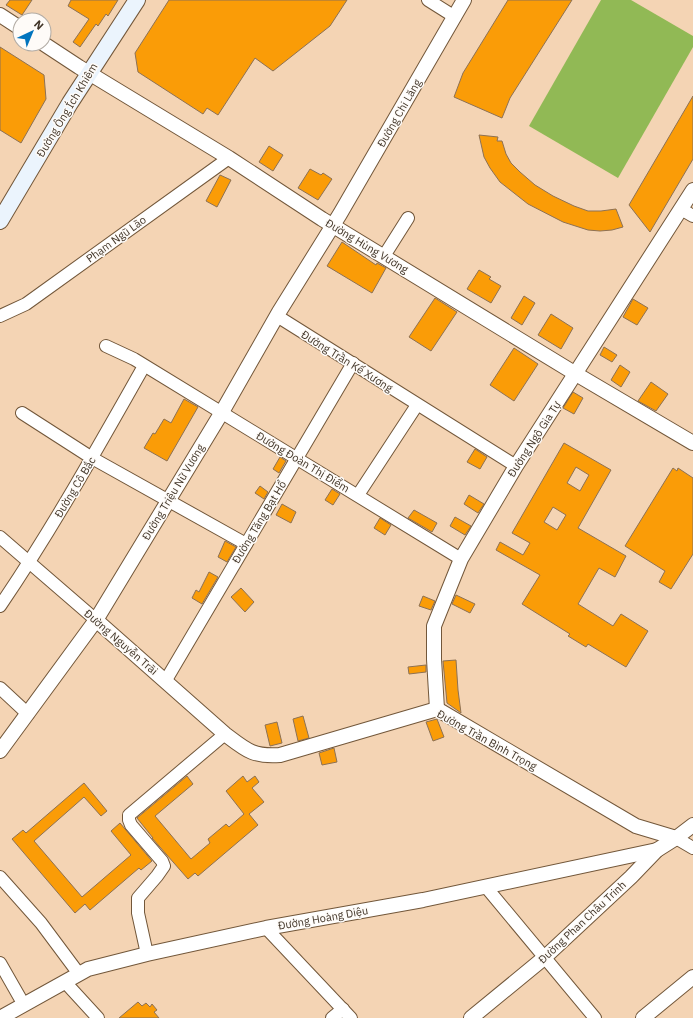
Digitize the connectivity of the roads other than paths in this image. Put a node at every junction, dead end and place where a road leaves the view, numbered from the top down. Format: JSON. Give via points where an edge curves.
{"nodes":[{"id":1,"x":137,"y":0,"type":"edge"},
{"id":2,"x":428,"y":0,"type":"edge"},
{"id":3,"x":464,"y":0,"type":"edge"},
{"id":4,"x":0,"y":15,"type":"edge"},
{"id":5,"x":454,"y":17,"type":"junction"},
{"id":6,"x":12,"y":23,"type":"edge"},
{"id":7,"x":52,"y":49,"type":"edge"},
{"id":8,"x":89,"y":72,"type":"junction"},
{"id":9,"x":229,"y":158,"type":"junction"},
{"id":10,"x":693,"y":190,"type":"edge"},
{"id":11,"x":681,"y":209,"type":"junction"},
{"id":12,"x":693,"y":216,"type":"edge"},
{"id":13,"x":408,"y":218,"type":"dead end"},
{"id":14,"x":0,"y":221,"type":"edge"},
{"id":15,"x":333,"y":225,"type":"junction"},
{"id":16,"x":384,"y":256,"type":"junction"},
{"id":17,"x":0,"y":316,"type":"edge"},
{"id":18,"x":277,"y":316,"type":"junction"},
{"id":19,"x":106,"y":346,"type":"dead end"},
{"id":20,"x":353,"y":363,"type":"junction"},
{"id":21,"x":144,"y":366,"type":"junction"},
{"id":22,"x":576,"y":374,"type":"junction"},
{"id":23,"x":417,"y":405,"type":"junction"},
{"id":24,"x":222,"y":412,"type":"junction"},
{"id":25,"x":22,"y":413,"type":"dead end"},
{"id":26,"x":693,"y":443,"type":"edge"},
{"id":27,"x":297,"y":457,"type":"junction"},
{"id":28,"x":92,"y":458,"type":"junction"},
{"id":29,"x":516,"y":466,"type":"junction"},
{"id":30,"x":358,"y":495,"type":"junction"},
{"id":31,"x":168,"y":501,"type":"junction"},
{"id":32,"x":0,"y":537,"type":"edge"},
{"id":33,"x":246,"y":544,"type":"junction"},
{"id":34,"x":461,"y":559,"type":"junction"},
{"id":35,"x":29,"y":563,"type":"junction"},
{"id":36,"x":0,"y":606,"type":"edge"},
{"id":37,"x":96,"y":620,"type":"junction"},
{"id":38,"x":166,"y":680,"type":"junction"},
{"id":39,"x":0,"y":688,"type":"edge"},
{"id":40,"x":437,"y":709,"type":"junction"},
{"id":41,"x":28,"y":714,"type":"junction"},
{"id":42,"x":225,"y":734,"type":"junction"},
{"id":43,"x":242,"y":747,"type":"joint"},
{"id":44,"x":0,"y":751,"type":"edge"},
{"id":45,"x":693,"y":825,"type":"edge"},
{"id":46,"x":676,"y":838,"type":"junction"},
{"id":47,"x":693,"y":848,"type":"edge"},
{"id":48,"x":657,"y":850,"type":"junction"},
{"id":49,"x":622,"y":858,"type":"junction"},
{"id":50,"x":0,"y":877,"type":"edge"},
{"id":51,"x":631,"y":877,"type":"junction"},
{"id":52,"x":486,"y":887,"type":"junction"},
{"id":53,"x":266,"y":928,"type":"junction"},
{"id":54,"x":147,"y":954,"type":"junction"},
{"id":55,"x":544,"y":958,"type":"junction"},
{"id":56,"x":0,"y":963,"type":"edge"},
{"id":57,"x":79,"y":974,"type":"junction"},
{"id":58,"x":693,"y":977,"type":"edge"},
{"id":59,"x":65,"y":982,"type":"junction"},
{"id":60,"x":24,"y":1005,"type":"junction"},
{"id":61,"x":347,"y":1014,"type":"edge"},
{"id":62,"x":0,"y":1018,"type":"edge"},
{"id":63,"x":98,"y":1018,"type":"edge"},
{"id":64,"x":332,"y":1018,"type":"edge"},
{"id":65,"x":471,"y":1018,"type":"edge"},
{"id":66,"x":595,"y":1018,"type":"edge"},
{"id":67,"x":643,"y":1018,"type":"edge"}],
"edges":[{"from":1,"to":8,"type":"main road","name":"Đường Ông Ích Khiêm"},
{"from":2,"to":5,"type":"street"},
{"from":3,"to":5,"type":"street","name":"Đường Chi Lăng"},
{"from":4,"to":6,"type":"street"},
{"from":5,"to":15,"type":"street","name":"Đường Chi Lăng"},
{"from":7,"to":8,"type":"street","name":"Đường Hùng Vương"},
{"from":8,"to":9,"type":"street","name":"Đường Hùng Vương"},
{"from":8,"to":14,"type":"main road","name":"Đường Ông Ích Khiêm"},
{"from":9,"to":15,"type":"street","name":"Đường Hùng Vương"},
{"from":9,"to":17,"type":"street","name":"Phạm Ngũ Lão","via":[[26,304]]},
{"from":10,"to":11,"type":"street","name":"Đường Ngô Gia Tự"},
{"from":11,"to":12,"type":"street"},
{"from":11,"to":22,"type":"street","name":"Đường Ngô Gia Tự"},
{"from":13,"to":16,"type":"street"},
{"from":15,"to":16,"type":"street","name":"Đường Hùng Vương"},
{"from":15,"to":18,"type":"street","name":"Đường Triệu Nữ Vương"},
{"from":16,"to":22,"type":"street","name":"Đường Hùng Vương"},
{"from":18,"to":20,"type":"street","name":"Đường Trần Kế Xương"},
{"from":18,"to":24,"type":"street","name":"Đường Triệu Nữ Vương"},
{"from":19,"to":21,"type":"street","name":"Đường Đoàn Thị Điểm"},
{"from":20,"to":23,"type":"street","name":"Đường Trần Kế Xương"},
{"from":20,"to":27,"type":"street","name":"Đường Tăng Bạt Hổ"},
{"from":21,"to":24,"type":"street","name":"Đường Đoàn Thị Điểm"},
{"from":21,"to":28,"type":"street","name":"Đường Cô Bắc"},
{"from":22,"to":26,"type":"street","name":"Đường Hùng Vương"},
{"from":22,"to":29,"type":"street","name":"Đường Ngô Gia Tự"},
{"from":23,"to":29,"type":"street","name":"Đường Trần Kế Xương"},
{"from":23,"to":30,"type":"street"},
{"from":24,"to":27,"type":"street","name":"Đường Đoàn Thị Điểm"},
{"from":24,"to":31,"type":"street","name":"Đường Triệu Nữ Vương"},
{"from":25,"to":28,"type":"street"},
{"from":27,"to":30,"type":"street","name":"Đường Đoàn Thị Điểm"},
{"from":27,"to":33,"type":"street","name":"Đường Tăng Bạt Hổ"},
{"from":28,"to":31,"type":"street"},
{"from":28,"to":35,"type":"street","name":"Đường Cô Bắc"},
{"from":29,"to":34,"type":"street","name":"Đường Ngô Gia Tự"},
{"from":30,"to":34,"type":"street","name":"Đường Đoàn Thị Điểm"},
{"from":31,"to":33,"type":"street"},
{"from":31,"to":37,"type":"street","name":"Đường Triệu Nữ Vương"},
{"from":32,"to":35,"type":"street","name":"Đường Nguyễn Trãi"},
{"from":33,"to":38,"type":"street","name":"Đường Tăng Bạt Hổ"},
{"from":34,"to":40,"type":"street","name":"Đường Ngô Gia Tự","via":[[434,626]]},
{"from":35,"to":36,"type":"street","name":"Đường Cô Bắc"},
{"from":35,"to":37,"type":"street","name":"Đường Nguyễn Trãi"},
{"from":37,"to":38,"type":"street","name":"Đường Nguyễn Trãi"},
{"from":37,"to":41,"type":"street","name":"Đường Triệu Nữ Vương"},
{"from":38,"to":42,"type":"street","name":"Đường Nguyễn Trãi"},
{"from":39,"to":41,"type":"street"},
{"from":40,"to":43,"type":"street","name":"Đường Trần Bình Trọng","via":[[280,755],[254,754]]},
{"from":40,"to":46,"type":"street","name":"Đường Trần Bình Trọng","via":[[636,826]]},
{"from":41,"to":44,"type":"street","name":"Đường Triệu Nữ Vương"},
{"from":42,"to":43,"type":"street","name":"Đường Nguyễn Trãi"},
{"from":42,"to":54,"type":"street","via":[[129,815],[131,825],[164,866],[138,898],[138,913]]},
{"from":45,"to":46,"type":"street","name":"Đường Phan Châu Trinh"},
{"from":46,"to":47,"type":"street"},
{"from":46,"to":48,"type":"street","name":"Đường Phan Châu Trinh"},
{"from":48,"to":49,"type":"street","name":"Đường Hoàng Diệu"},
{"from":48,"to":51,"type":"street","name":"Đường Phan Châu Trinh"},
{"from":49,"to":51,"type":"street"},
{"from":49,"to":52,"type":"street","name":"Đường Hoàng Diệu"},
{"from":50,"to":57,"type":"street","via":[[41,923]]},
{"from":51,"to":55,"type":"street","name":"Đường Phan Châu Trinh"},
{"from":52,"to":53,"type":"street","name":"Đường Hoàng Diệu"},
{"from":52,"to":55,"type":"street"},
{"from":53,"to":54,"type":"street","name":"Đường Hoàng Diệu"},
{"from":53,"to":61,"type":"street"},
{"from":54,"to":57,"type":"street","name":"Đường Hoàng Diệu","via":[[88,968]]},
{"from":55,"to":65,"type":"street","name":"Đường Phan Châu Trinh"},
{"from":55,"to":66,"type":"street"},
{"from":56,"to":60,"type":"street"},
{"from":57,"to":59,"type":"street","name":"Đường Hoàng Diệu"},
{"from":58,"to":67,"type":"street"},
{"from":59,"to":60,"type":"street","name":"Đường Hoàng Diệu"},
{"from":59,"to":63,"type":"street"},
{"from":60,"to":62,"type":"street","name":"Đường Hoàng Diệu"},
{"from":61,"to":64,"type":"street"}]}
